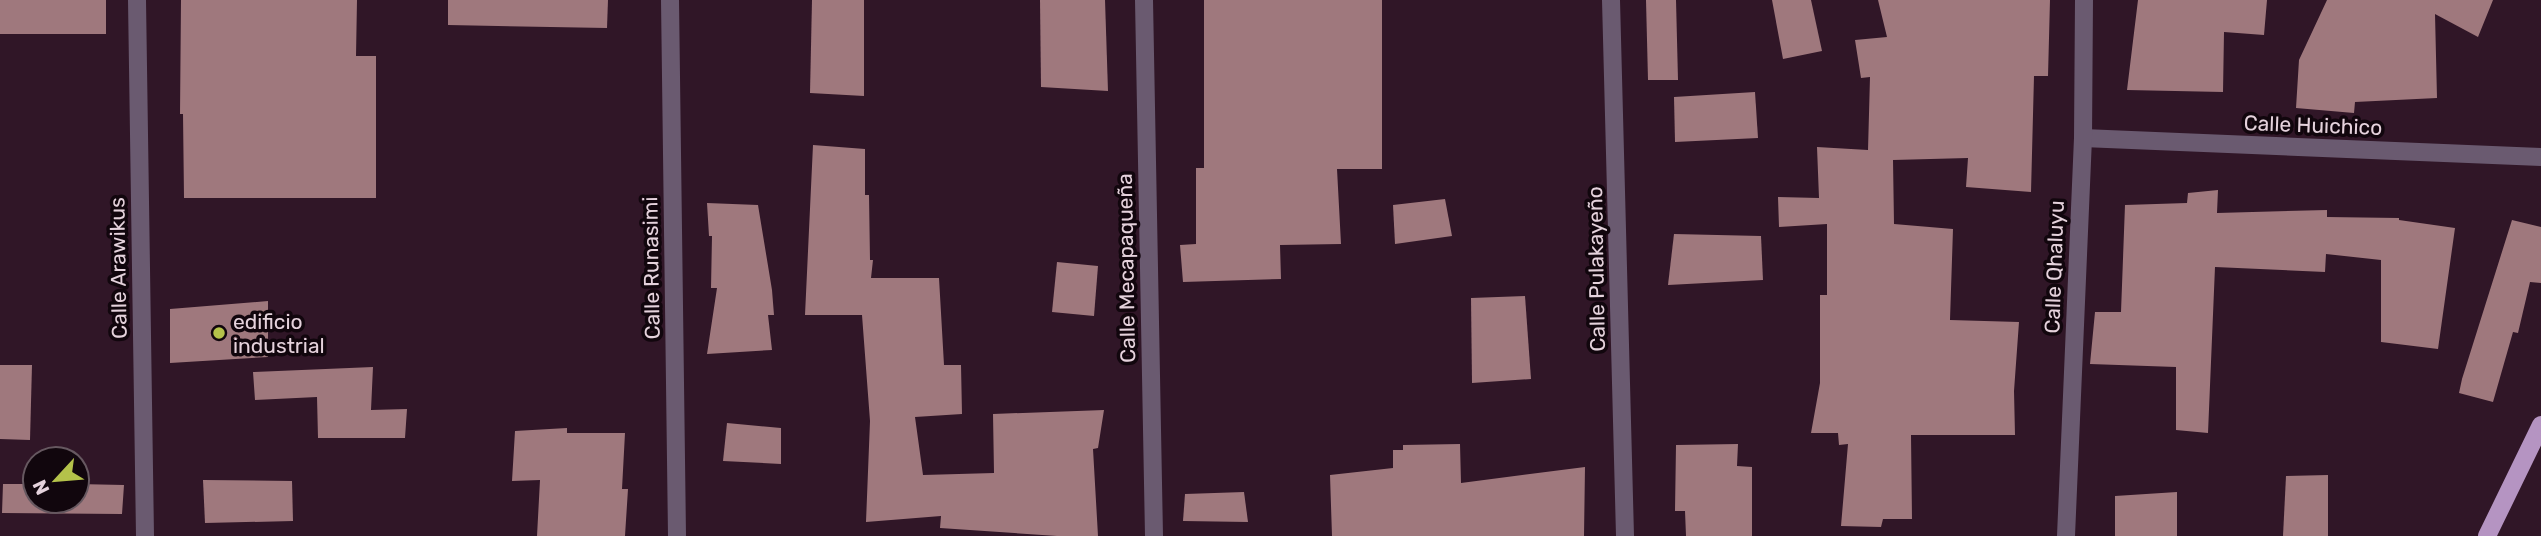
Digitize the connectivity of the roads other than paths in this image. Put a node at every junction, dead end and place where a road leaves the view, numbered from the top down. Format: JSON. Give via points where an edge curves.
{"nodes":[{"id":1,"x":137,"y":0,"type":"edge"},
{"id":2,"x":670,"y":0,"type":"edge"},
{"id":3,"x":1144,"y":0,"type":"edge"},
{"id":4,"x":1611,"y":0,"type":"edge"},
{"id":5,"x":2084,"y":0,"type":"edge"},
{"id":6,"x":2083,"y":138,"type":"junction"},
{"id":7,"x":2541,"y":157,"type":"edge"},
{"id":8,"x":2541,"y":425,"type":"edge"},
{"id":9,"x":145,"y":536,"type":"edge"},
{"id":10,"x":677,"y":536,"type":"edge"},
{"id":11,"x":1154,"y":536,"type":"edge"},
{"id":12,"x":1625,"y":536,"type":"edge"},
{"id":13,"x":2066,"y":536,"type":"edge"},
{"id":14,"x":2487,"y":536,"type":"edge"}],
"edges":[{"from":1,"to":9,"type":"street","name":"Calle Arawikus"},
{"from":2,"to":10,"type":"street","name":"Calle Runasimi"},
{"from":3,"to":11,"type":"street","name":"Calle Mecapaqueña"},
{"from":4,"to":12,"type":"street","name":"Calle Pulakayeño"},
{"from":5,"to":6,"type":"street","name":"Calle Qhaluyu"},
{"from":6,"to":7,"type":"street","name":"Calle Huichico"},
{"from":6,"to":13,"type":"street","name":"Calle Qhaluyu"},
{"from":8,"to":14,"type":"main road"}]}
